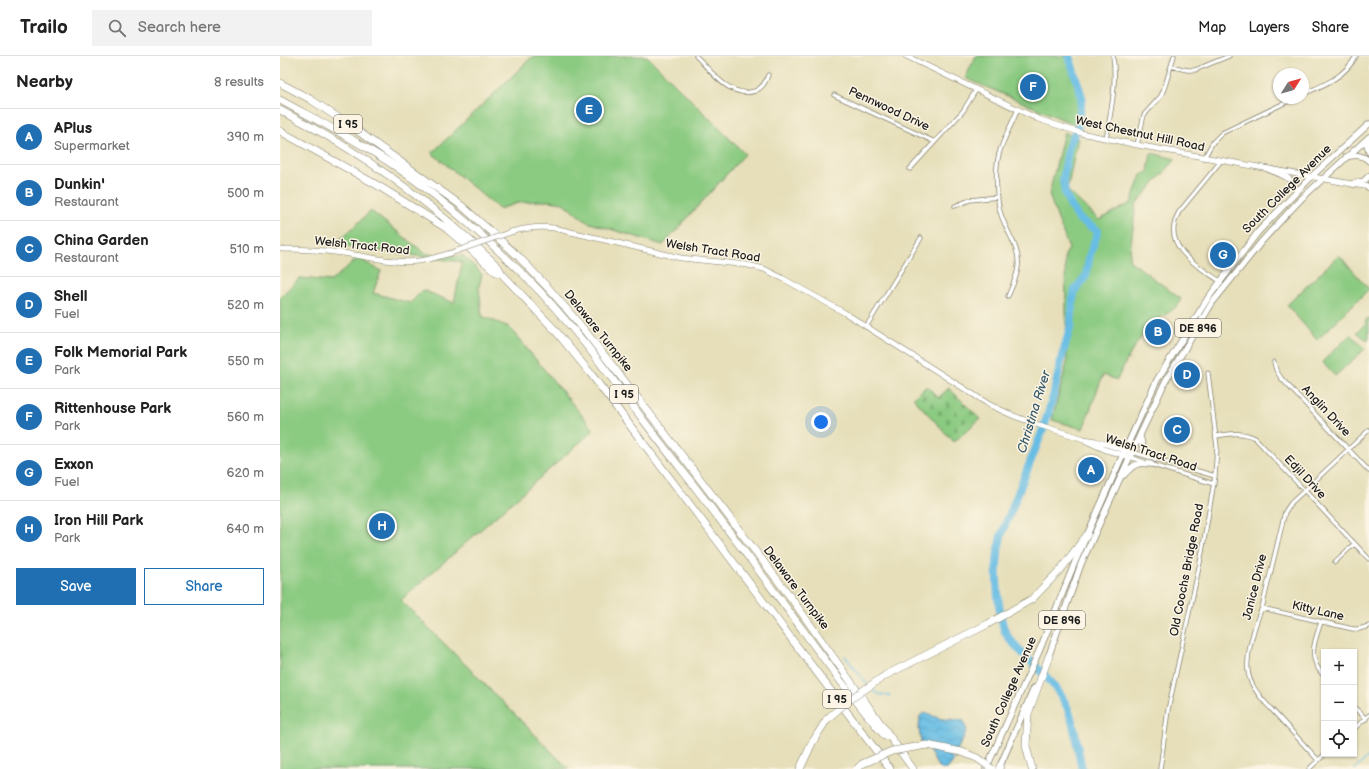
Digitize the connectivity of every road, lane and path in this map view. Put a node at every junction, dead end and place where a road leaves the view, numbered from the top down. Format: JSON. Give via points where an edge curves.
{"nodes":[{"id":1,"x":696,"y":56,"type":"edge"},
{"id":2,"x":906,"y":56,"type":"edge"},
{"id":3,"x":1112,"y":56,"type":"edge"},
{"id":4,"x":1174,"y":56,"type":"edge"},
{"id":5,"x":1228,"y":56,"type":"edge"},
{"id":6,"x":1356,"y":56,"type":"edge"},
{"id":7,"x":1171,"y":66,"type":"junction"},
{"id":8,"x":768,"y":75,"type":"dead end"},
{"id":9,"x":280,"y":83,"type":"edge"},
{"id":10,"x":976,"y":90,"type":"junction"},
{"id":11,"x":1309,"y":91,"type":"edge"},
{"id":12,"x":834,"y":95,"type":"dead end"},
{"id":13,"x":280,"y":100,"type":"edge"},
{"id":14,"x":1282,"y":104,"type":"edge"},
{"id":15,"x":1018,"y":109,"type":"junction"},
{"id":16,"x":280,"y":110,"type":"edge"},
{"id":17,"x":1369,"y":124,"type":"edge"},
{"id":18,"x":280,"y":131,"type":"edge"},
{"id":19,"x":1369,"y":138,"type":"edge"},
{"id":20,"x":1106,"y":139,"type":"junction"},
{"id":21,"x":935,"y":142,"type":"junction"},
{"id":22,"x":1136,"y":145,"type":"junction"},
{"id":23,"x":1369,"y":152,"type":"edge"},
{"id":24,"x":1346,"y":157,"type":"junction"},
{"id":25,"x":1204,"y":158,"type":"junction"},
{"id":26,"x":1221,"y":161,"type":"junction"},
{"id":27,"x":1369,"y":161,"type":"edge"},
{"id":28,"x":910,"y":169,"type":"dead end"},
{"id":29,"x":1268,"y":169,"type":"junction"},
{"id":30,"x":1312,"y":176,"type":"junction"},
{"id":31,"x":1369,"y":176,"type":"edge"},
{"id":32,"x":1323,"y":178,"type":"junction"},
{"id":33,"x":1353,"y":184,"type":"junction"},
{"id":34,"x":1369,"y":187,"type":"edge"},
{"id":35,"x":1297,"y":192,"type":"junction"},
{"id":36,"x":998,"y":198,"type":"junction"},
{"id":37,"x":955,"y":206,"type":"dead end"},
{"id":38,"x":922,"y":238,"type":"dead end"},
{"id":39,"x":280,"y":249,"type":"edge"},
{"id":40,"x":502,"y":274,"type":"junction"},
{"id":41,"x":1220,"y":281,"type":"junction"},
{"id":42,"x":1008,"y":296,"type":"dead end"},
{"id":43,"x":866,"y":327,"type":"junction"},
{"id":44,"x":1274,"y":362,"type":"dead end"},
{"id":45,"x":1208,"y":373,"type":"dead end"},
{"id":46,"x":1369,"y":430,"type":"edge"},
{"id":47,"x":1140,"y":435,"type":"junction"},
{"id":48,"x":1216,"y":436,"type":"junction"},
{"id":49,"x":1348,"y":449,"type":"junction"},
{"id":50,"x":1123,"y":452,"type":"junction"},
{"id":51,"x":1131,"y":455,"type":"junction"},
{"id":52,"x":1155,"y":459,"type":"junction"},
{"id":53,"x":1151,"y":464,"type":"junction"},
{"id":54,"x":1369,"y":471,"type":"edge"},
{"id":55,"x":1215,"y":476,"type":"junction"},
{"id":56,"x":1120,"y":478,"type":"junction"},
{"id":57,"x":1214,"y":484,"type":"junction"},
{"id":58,"x":1304,"y":490,"type":"junction"},
{"id":59,"x":1087,"y":535,"type":"junction"},
{"id":60,"x":1354,"y":544,"type":"junction"},
{"id":61,"x":1369,"y":559,"type":"edge"},
{"id":62,"x":1335,"y":562,"type":"dead end"},
{"id":63,"x":1262,"y":608,"type":"junction"},
{"id":64,"x":1320,"y":622,"type":"junction"},
{"id":65,"x":1369,"y":626,"type":"edge"},
{"id":66,"x":1049,"y":656,"type":"joint"},
{"id":67,"x":1321,"y":672,"type":"edge"},
{"id":68,"x":1038,"y":684,"type":"junction"},
{"id":69,"x":1357,"y":709,"type":"edge"},
{"id":70,"x":1367,"y":717,"type":"edge"},
{"id":71,"x":1357,"y":726,"type":"edge"},
{"id":72,"x":904,"y":757,"type":"junction"},
{"id":73,"x":1322,"y":757,"type":"edge"},
{"id":74,"x":1318,"y":760,"type":"junction"},
{"id":75,"x":999,"y":768,"type":"edge"},
{"id":76,"x":800,"y":769,"type":"edge"},
{"id":77,"x":857,"y":769,"type":"edge"},
{"id":78,"x":890,"y":769,"type":"edge"},
{"id":79,"x":914,"y":769,"type":"edge"},
{"id":80,"x":986,"y":769,"type":"edge"},
{"id":81,"x":992,"y":769,"type":"edge"},
{"id":82,"x":1032,"y":769,"type":"edge"},
{"id":83,"x":1160,"y":769,"type":"edge"},
{"id":84,"x":1309,"y":769,"type":"edge"}],
"edges":[{"from":1,"to":8,"type":"street","via":[[721,81],[737,91],[748,92],[758,89],[765,83]]},
{"from":2,"to":10,"type":"street","name":"West Chestnut Hill Road"},
{"from":3,"to":20,"type":"street","via":[[1114,86]]},
{"from":4,"to":7,"type":"street"},
{"from":5,"to":7,"type":"street","via":[[1195,70]]},
{"from":6,"to":11,"type":"street","via":[[1341,75]]},
{"from":7,"to":22,"type":"street","via":[[1162,96],[1144,115]]},
{"from":9,"to":72,"type":"highway","name":"Delaware Turnpike","number":"I 95","via":[[310,99],[355,129],[462,206],[519,257],[581,326],[640,401],[789,595]]},
{"from":10,"to":15,"type":"street","name":"West Chestnut Hill Road"},
{"from":10,"to":21,"type":"street","via":[[963,111]]},
{"from":12,"to":21,"type":"street","name":"Pennwood Drive"},
{"from":13,"to":72,"type":"highway","name":"Delaware Turnpike","number":"I 95","via":[[399,169],[450,209],[526,278],[605,368],[854,697]]},
{"from":14,"to":25,"type":"street","via":[[1222,133],[1213,142]]},
{"from":15,"to":20,"type":"street","name":"West Chestnut Hill Road","via":[[1068,129]]},
{"from":15,"to":36,"type":"street","via":[[999,155]]},
{"from":16,"to":40,"type":"highway","number":"I 95","via":[[355,152],[390,176],[444,218],[495,264]]},
{"from":17,"to":30,"type":"main road","name":"South College Avenue","number":"DE 896"},
{"from":18,"to":40,"type":"highway","number":"I 95","via":[[434,220],[496,272]]},
{"from":19,"to":23,"type":"main road"},
{"from":19,"to":24,"type":"main road","name":"South College Avenue","number":"DE 896"},
{"from":20,"to":22,"type":"street","name":"West Chestnut Hill Road"},
{"from":21,"to":28,"type":"street"},
{"from":22,"to":25,"type":"street","name":"West Chestnut Hill Road"},
{"from":24,"to":27,"type":"main road","via":[[1360,155]]},
{"from":24,"to":32,"type":"main road","name":"South College Avenue","number":"DE 896"},
{"from":25,"to":26,"type":"street","name":"West Chestnut Hill Road"},
{"from":26,"to":29,"type":"street","name":"West Chestnut Hill Road"},
{"from":26,"to":41,"type":"street","via":[[1179,212],[1174,228],[1175,240],[1181,251]]},
{"from":29,"to":30,"type":"street","name":"West Chestnut Hill Road"},
{"from":29,"to":35,"type":"main road","via":[[1286,176],[1294,184]]},
{"from":30,"to":32,"type":"street","name":"West Chestnut Hill Road"},
{"from":30,"to":35,"type":"main road","name":"South College Avenue","number":"DE 896"},
{"from":31,"to":33,"type":"main road","via":[[1364,182]]},
{"from":32,"to":33,"type":"street","name":"West Chestnut Hill Road"},
{"from":32,"to":47,"type":"main road","name":"South College Avenue","number":"DE 896","via":[[1262,241],[1212,303],[1165,382]]},
{"from":33,"to":34,"type":"street","name":"West Chestnut Hill Road"},
{"from":35,"to":41,"type":"main road","name":"South College Avenue","number":"DE 896","via":[[1258,232]]},
{"from":36,"to":37,"type":"street","via":[[970,200]]},
{"from":36,"to":42,"type":"street","via":[[1001,215],[1016,251],[1018,263],[1015,280]]},
{"from":38,"to":43,"type":"street"},
{"from":39,"to":43,"type":"street","name":"Welsh Tract Road","bridge":true,"via":[[341,252],[410,262],[451,253],[530,227],[554,228],[679,257],[757,267],[782,278]]},
{"from":40,"to":78,"type":"highway","number":"I 95","via":[[554,329],[591,374]]},
{"from":41,"to":50,"type":"main road","name":"South College Avenue","number":"DE 896","via":[[1157,380]]},
{"from":43,"to":50,"type":"street","name":"Welsh Tract Road","via":[[990,405],[1039,425],[1096,441]]},
{"from":44,"to":49,"type":"street","name":"Anglin Drive","via":[[1281,378]]},
{"from":45,"to":48,"type":"street","name":"Old Coochs Bridge Road"},
{"from":46,"to":49,"type":"street","name":"Janice Drive"},
{"from":47,"to":51,"type":"main road","name":"South College Avenue","number":"DE 896"},
{"from":47,"to":52,"type":"main road","via":[[1143,448]]},
{"from":48,"to":55,"type":"street","name":"Old Coochs Bridge Road"},
{"from":48,"to":58,"type":"street","name":"Edjil Drive","via":[[1241,433],[1255,438]]},
{"from":49,"to":54,"type":"street","name":"Anglin Drive"},
{"from":49,"to":58,"type":"street","name":"Janice Drive"},
{"from":50,"to":51,"type":"street","name":"Welsh Tract Road"},
{"from":50,"to":59,"type":"main road","name":"South College Avenue","number":"DE 896"},
{"from":51,"to":52,"type":"street","name":"Welsh Tract Road"},
{"from":51,"to":53,"type":"street","name":"Welsh Tract Road"},
{"from":51,"to":56,"type":"main road","name":"South College Avenue","number":"DE 896"},
{"from":52,"to":55,"type":"street","name":"Welsh Tract Road"},
{"from":53,"to":56,"type":"main road","via":[[1136,464]]},
{"from":53,"to":57,"type":"street","name":"Welsh Tract Road"},
{"from":55,"to":57,"type":"street","name":"Old Coochs Bridge Road"},
{"from":56,"to":66,"type":"main road","name":"South College Avenue","number":"DE 896","via":[[1081,564]]},
{"from":57,"to":83,"type":"street","name":"Old Coochs Bridge Road","via":[[1201,558],[1168,710]]},
{"from":58,"to":60,"type":"street","name":"Edjil Drive"},
{"from":58,"to":63,"type":"street","name":"Janice Drive","via":[[1285,512]]},
{"from":59,"to":76,"type":"highway","bridge":true,"via":[[1061,569],[1032,599],[886,675],[848,700],[827,719]]},
{"from":59,"to":80,"type":"main road","name":"South College Avenue","number":"DE 896","via":[[1040,649]]},
{"from":60,"to":61,"type":"street","name":"Edjil Drive"},
{"from":60,"to":62,"type":"street"},
{"from":63,"to":64,"type":"street","name":"Kitty Lane"},
{"from":63,"to":74,"type":"street","name":"Janice Drive","via":[[1257,618],[1248,660],[1250,680],[1262,699]]},
{"from":64,"to":65,"type":"street","name":"Kitty Lane","via":[[1353,629]]},
{"from":64,"to":67,"type":"street","via":[[1313,658]]},
{"from":66,"to":68,"type":"highway"},
{"from":68,"to":75,"type":"main road","name":"South College Avenue"},
{"from":68,"to":82,"type":"highway","via":[[1028,714],[1026,746]]},
{"from":69,"to":70,"type":"street"},
{"from":70,"to":71,"type":"street"},
{"from":72,"to":79,"type":"highway","name":"Delaware Turnpike","number":"I 95"},
{"from":73,"to":74,"type":"street"},
{"from":74,"to":84,"type":"street"},
{"from":77,"to":81,"type":"highway","bridge":true,"via":[[862,764],[892,751],[927,745],[962,752],[977,758]]}]}
